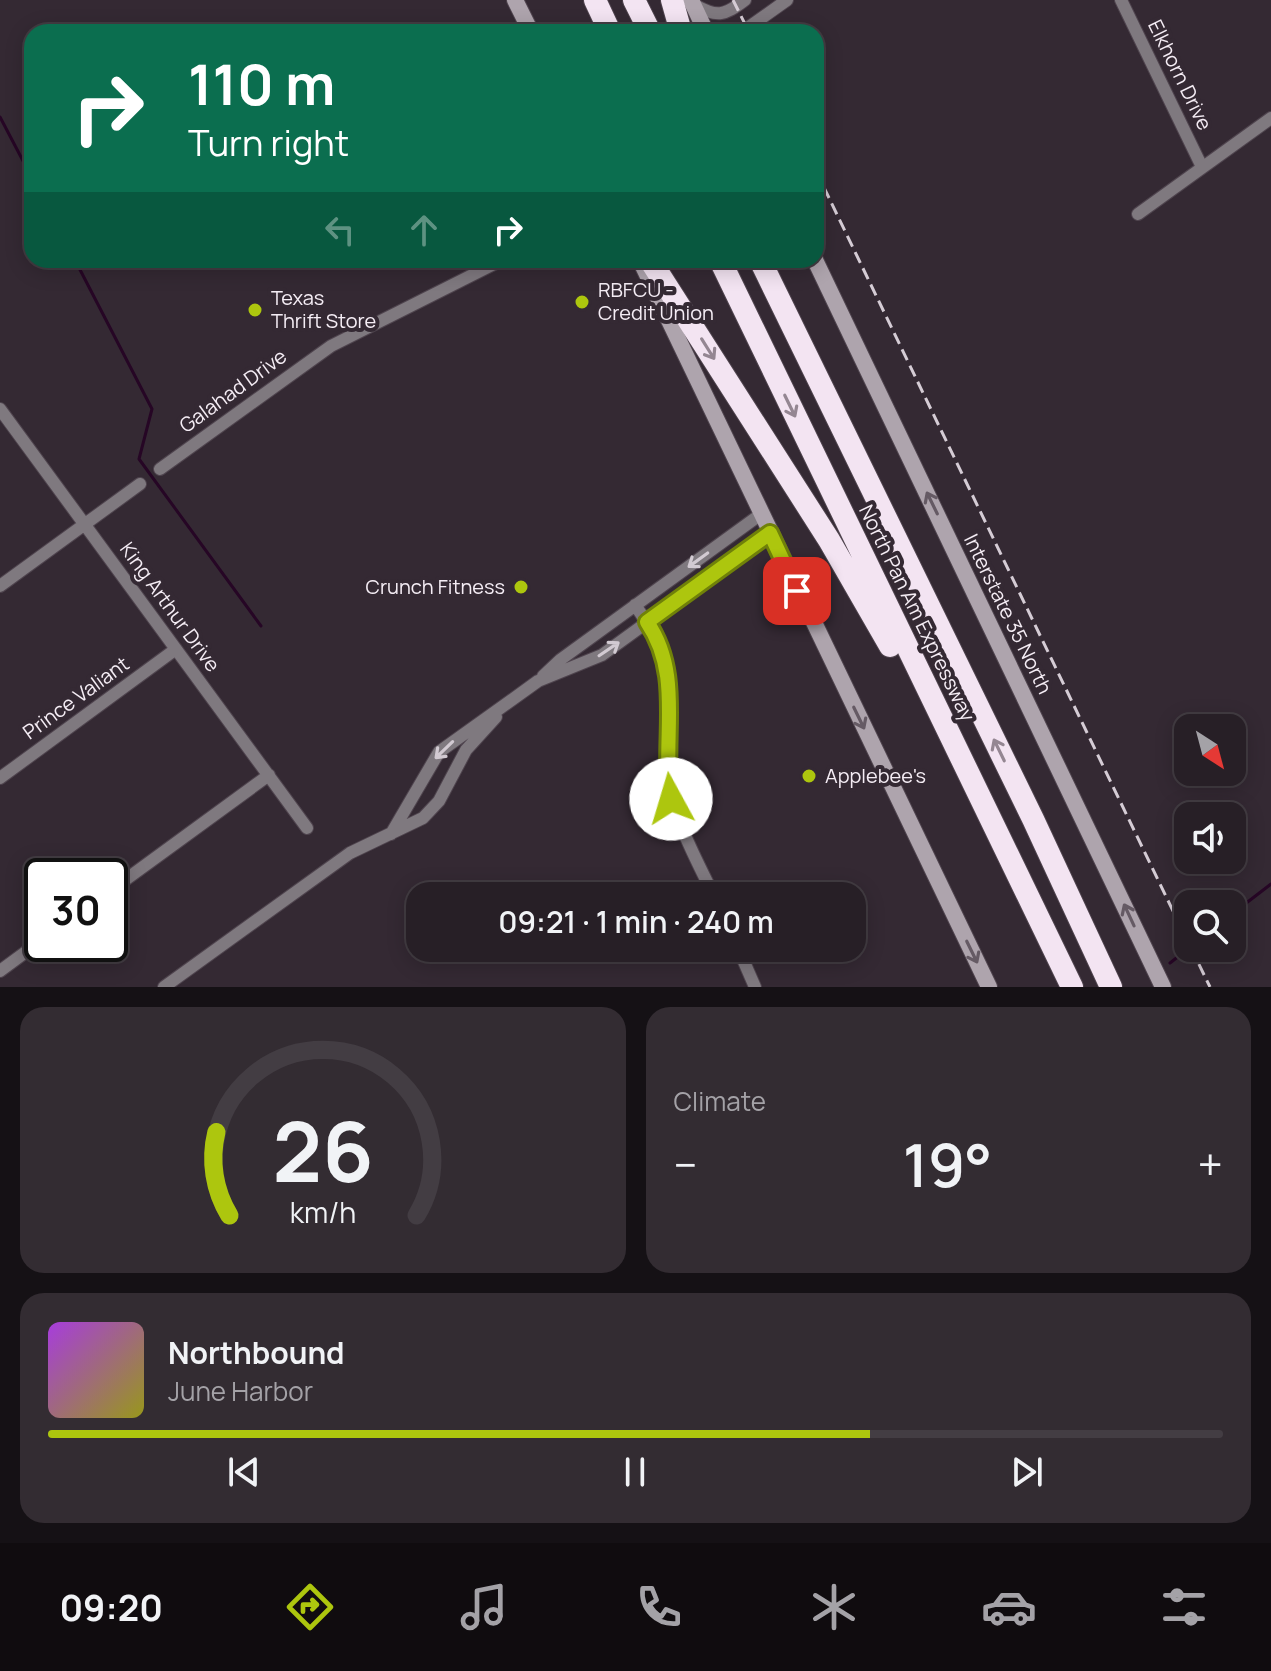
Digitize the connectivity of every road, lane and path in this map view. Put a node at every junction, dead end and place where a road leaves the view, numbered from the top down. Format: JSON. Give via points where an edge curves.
{"nodes":[{"id":1,"x":515,"y":0,"type":"edge"},
{"id":2,"x":595,"y":0,"type":"edge"},
{"id":3,"x":634,"y":0,"type":"edge"},
{"id":4,"x":745,"y":0,"type":"edge"},
{"id":5,"x":754,"y":0,"type":"edge"},
{"id":6,"x":787,"y":0,"type":"edge"},
{"id":7,"x":685,"y":1,"type":"edge"},
{"id":8,"x":1123,"y":1,"type":"edge"},
{"id":9,"x":765,"y":15,"type":"junction"},
{"id":10,"x":527,"y":24,"type":"edge"},
{"id":11,"x":606,"y":24,"type":"edge"},
{"id":12,"x":646,"y":24,"type":"edge"},
{"id":13,"x":682,"y":24,"type":"edge"},
{"id":14,"x":701,"y":24,"type":"edge"},
{"id":15,"x":753,"y":24,"type":"edge"},
{"id":16,"x":1271,"y":118,"type":"edge"},
{"id":17,"x":1202,"y":167,"type":"junction"},
{"id":18,"x":1138,"y":214,"type":"dead end"},
{"id":19,"x":486,"y":268,"type":"edge"},
{"id":20,"x":645,"y":268,"type":"edge"},
{"id":21,"x":655,"y":268,"type":"edge"},
{"id":22,"x":724,"y":268,"type":"edge"},
{"id":23,"x":764,"y":268,"type":"edge"},
{"id":24,"x":819,"y":268,"type":"edge"},
{"id":25,"x":0,"y":409,"type":"edge"},
{"id":26,"x":160,"y":469,"type":"dead end"},
{"id":27,"x":140,"y":484,"type":"dead end"},
{"id":28,"x":761,"y":514,"type":"junction"},
{"id":29,"x":85,"y":524,"type":"junction"},
{"id":30,"x":770,"y":533,"type":"junction"},
{"id":31,"x":0,"y":586,"type":"edge"},
{"id":32,"x":635,"y":605,"type":"junction"},
{"id":33,"x":647,"y":622,"type":"junction"},
{"id":34,"x":176,"y":649,"type":"junction"},
{"id":35,"x":538,"y":681,"type":"junction"},
{"id":36,"x":518,"y":694,"type":"junction"},
{"id":37,"x":269,"y":775,"type":"junction"},
{"id":38,"x":0,"y":778,"type":"edge"},
{"id":39,"x":418,"y":789,"type":"junction"},
{"id":40,"x":439,"y":801,"type":"junction"},
{"id":41,"x":307,"y":828,"type":"dead end"},
{"id":42,"x":391,"y":834,"type":"junction"},
{"id":43,"x":128,"y":878,"type":"edge"},
{"id":44,"x":707,"y":882,"type":"edge"},
{"id":45,"x":1038,"y":916,"type":"junction"},
{"id":46,"x":1083,"y":926,"type":"junction"},
{"id":47,"x":24,"y":953,"type":"edge"},
{"id":48,"x":744,"y":962,"type":"edge"},
{"id":49,"x":0,"y":971,"type":"edge"},
{"id":50,"x":164,"y":987,"type":"edge"},
{"id":51,"x":755,"y":987,"type":"edge"},
{"id":52,"x":989,"y":987,"type":"edge"},
{"id":53,"x":1072,"y":987,"type":"edge"},
{"id":54,"x":1111,"y":987,"type":"edge"},
{"id":55,"x":1120,"y":987,"type":"edge"},
{"id":56,"x":1163,"y":987,"type":"edge"}],
"edges":[{"from":1,"to":10,"type":"main road"},
{"from":2,"to":11,"type":"highway"},
{"from":3,"to":12,"type":"highway"},
{"from":4,"to":7,"type":"street","via":[[722,14]]},
{"from":5,"to":9,"type":"street"},
{"from":6,"to":9,"type":"street"},
{"from":7,"to":13,"type":"highway"},
{"from":7,"to":14,"type":"main road"},
{"from":8,"to":17,"type":"street","name":"Elkhorn Drive"},
{"from":9,"to":15,"type":"street"},
{"from":16,"to":17,"type":"street"},
{"from":17,"to":18,"type":"street"},
{"from":19,"to":26,"type":"street","name":"Galahad Drive","via":[[331,346]]},
{"from":20,"to":28,"type":"main road"},
{"from":21,"to":45,"type":"highway","one_way":true,"via":[[871,610],[948,762]]},
{"from":22,"to":45,"type":"highway","name":"North Pan Am Expressway","one_way":true},
{"from":46,"to":23,"type":"highway","name":"North Pan Am Expressway","one_way":true},
{"from":56,"to":24,"type":"main road","name":"Interstate 35 North","one_way":true},
{"from":25,"to":29,"type":"street","name":"King Arthur Drive"},
{"from":27,"to":29,"type":"street"},
{"from":28,"to":30,"type":"main road"},
{"from":28,"to":32,"type":"street","one_way":true},
{"from":29,"to":31,"type":"street"},
{"from":29,"to":34,"type":"street","name":"King Arthur Drive"},
{"from":30,"to":33,"type":"street"},
{"from":30,"to":52,"type":"main road","one_way":true},
{"from":32,"to":33,"type":"street"},
{"from":32,"to":35,"type":"street"},
{"from":35,"to":33,"type":"street","one_way":true,"via":[[602,655]]},
{"from":33,"to":44,"type":"street","via":[[667,665],[666,771],[671,799]]},
{"from":34,"to":37,"type":"street","name":"King Arthur Drive"},
{"from":34,"to":38,"type":"street","name":"Prince Valiant"},
{"from":35,"to":36,"type":"street"},
{"from":36,"to":39,"type":"street","one_way":true,"via":[[439,752]]},
{"from":36,"to":40,"type":"street","via":[[466,750]]},
{"from":37,"to":41,"type":"street","name":"King Arthur Drive"},
{"from":37,"to":43,"type":"street"},
{"from":39,"to":40,"type":"street"},
{"from":39,"to":42,"type":"street"},
{"from":40,"to":42,"type":"street","via":[[423,818]]},
{"from":42,"to":50,"type":"street","via":[[350,853]]},
{"from":45,"to":53,"type":"highway","name":"North Pan Am Expressway"},
{"from":46,"to":54,"type":"highway","name":"North Pan Am Expressway"},
{"from":46,"to":55,"type":"highway"},
{"from":47,"to":49,"type":"street"},
{"from":48,"to":51,"type":"street"}]}
